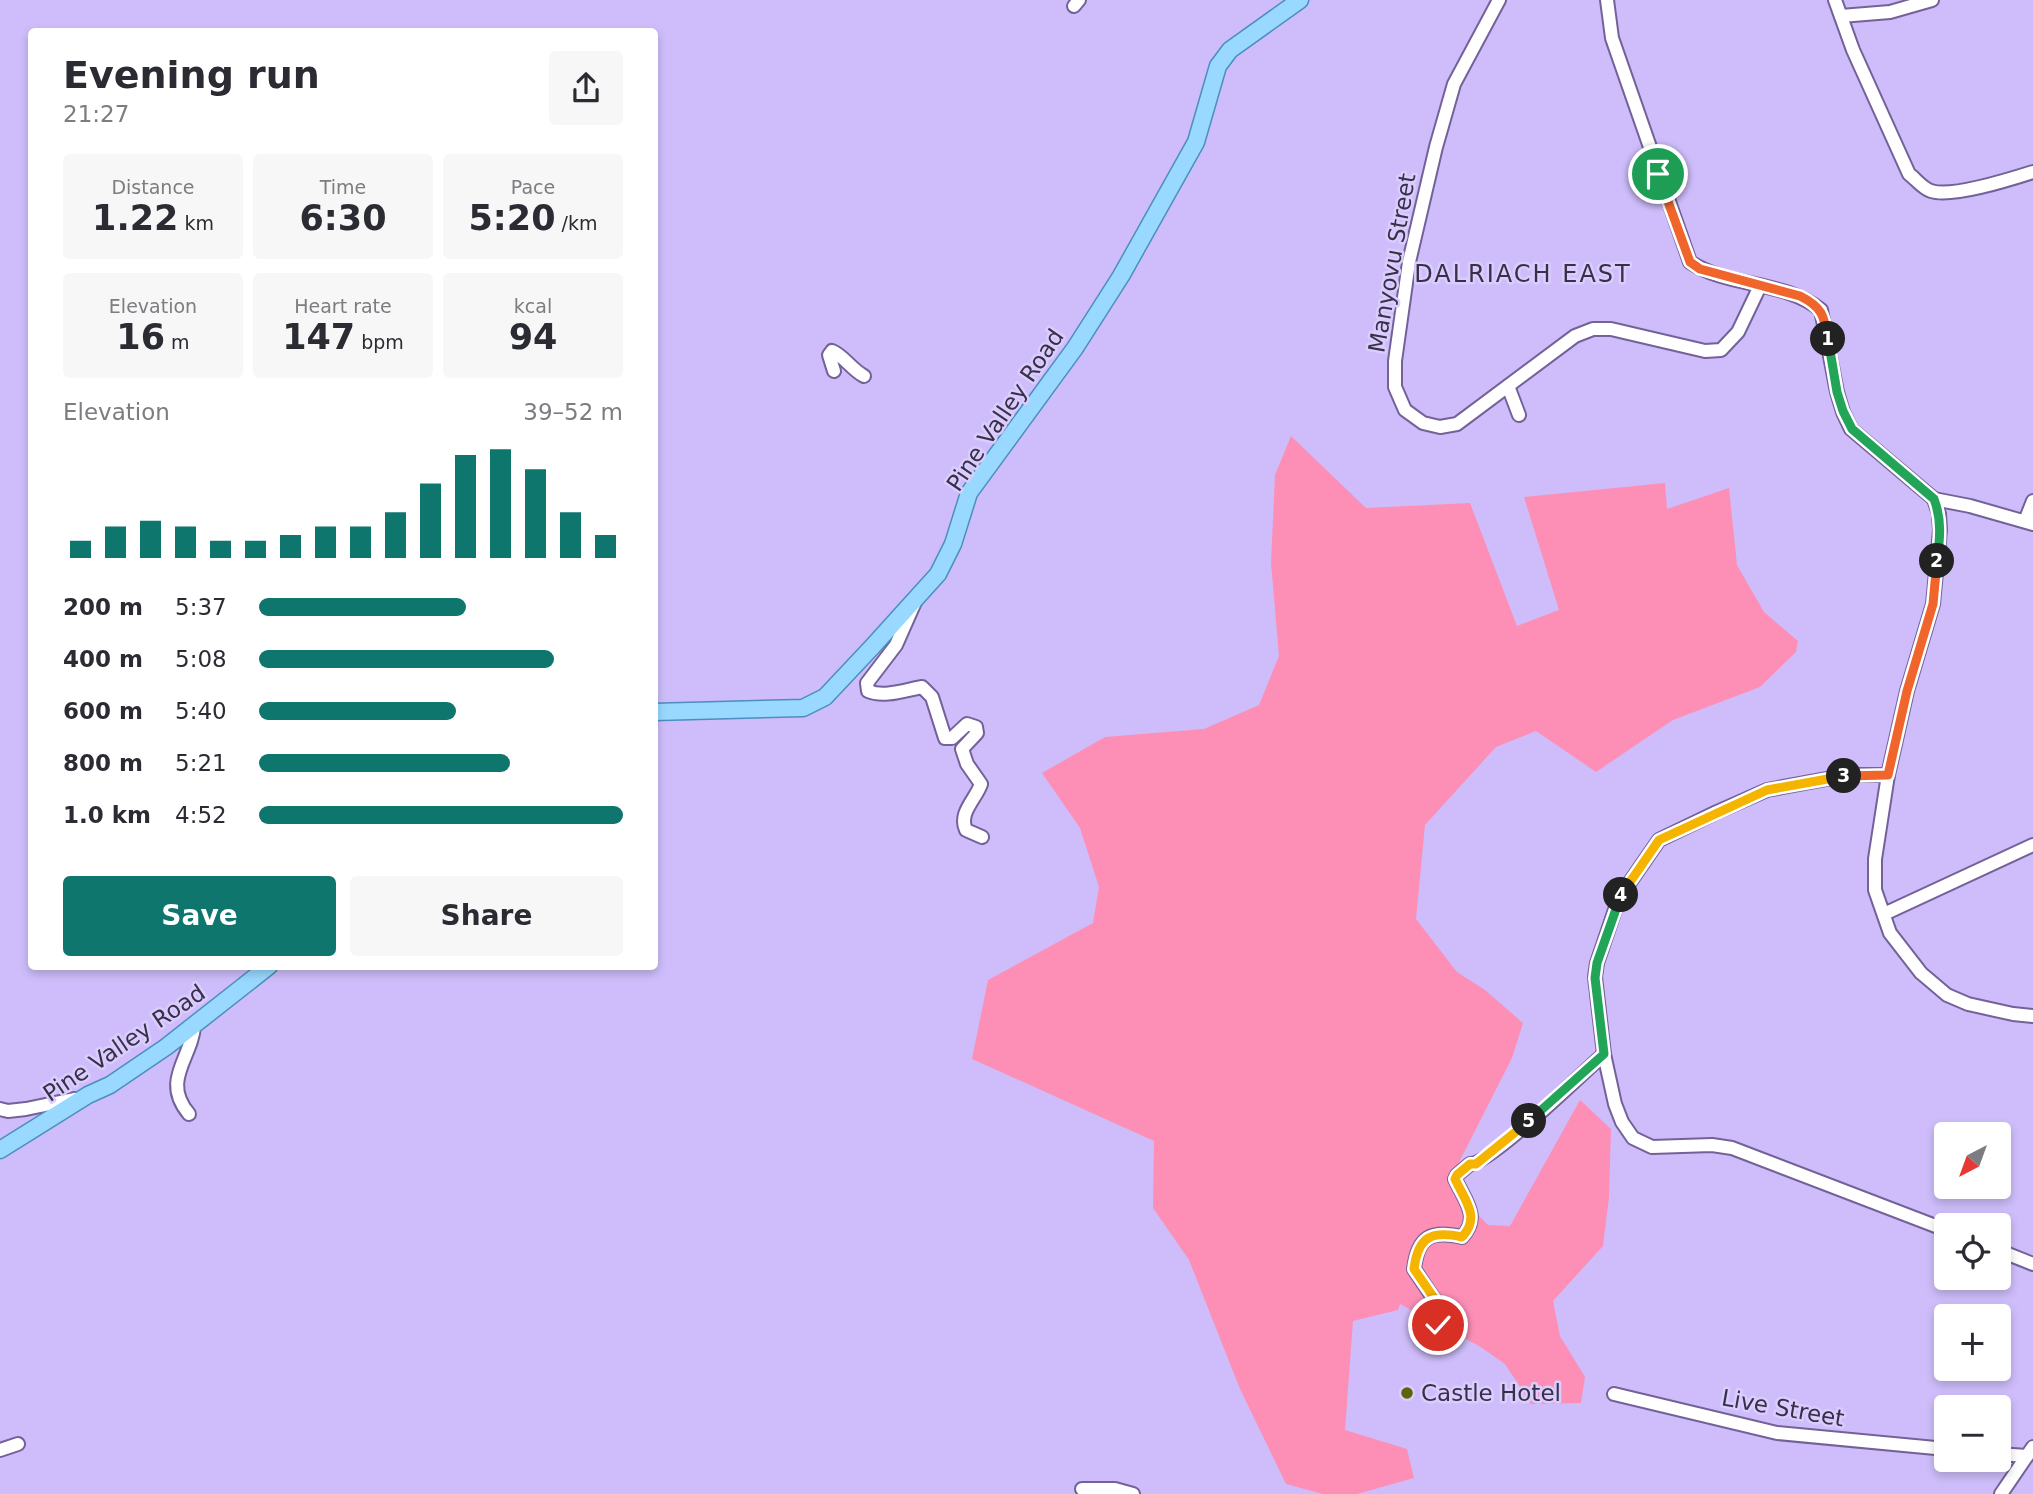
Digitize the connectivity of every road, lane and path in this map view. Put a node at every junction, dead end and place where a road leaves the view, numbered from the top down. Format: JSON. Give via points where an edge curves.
{"nodes":[{"id":1,"x":1300,"y":0,"type":"edge"},
{"id":2,"x":1499,"y":0,"type":"edge"},
{"id":3,"x":1607,"y":0,"type":"edge"},
{"id":4,"x":1835,"y":0,"type":"edge"},
{"id":5,"x":1932,"y":0,"type":"edge"},
{"id":6,"x":1841,"y":16,"type":"junction"},
{"id":7,"x":1672,"y":163,"type":"dead end"},
{"id":8,"x":2032,"y":173,"type":"edge"},
{"id":9,"x":1658,"y":174,"type":"junction"},
{"id":10,"x":1760,"y":286,"type":"junction"},
{"id":11,"x":834,"y":371,"type":"dead end"},
{"id":12,"x":863,"y":376,"type":"dead end"},
{"id":13,"x":1508,"y":386,"type":"junction"},
{"id":14,"x":1519,"y":415,"type":"dead end"},
{"id":15,"x":1934,"y":499,"type":"junction"},
{"id":16,"x":2033,"y":501,"type":"edge"},
{"id":17,"x":2029,"y":522,"type":"edge"},
{"id":18,"x":916,"y":598,"type":"junction"},
{"id":19,"x":658,"y":712,"type":"edge"},
{"id":20,"x":1888,"y":775,"type":"junction"},
{"id":21,"x":982,"y":837,"type":"dead end"},
{"id":22,"x":2033,"y":845,"type":"edge"},
{"id":23,"x":1884,"y":914,"type":"junction"},
{"id":24,"x":264,"y":970,"type":"edge"},
{"id":25,"x":2033,"y":1016,"type":"edge"},
{"id":26,"x":194,"y":1025,"type":"junction"},
{"id":27,"x":1604,"y":1054,"type":"junction"},
{"id":28,"x":88,"y":1095,"type":"junction"},
{"id":29,"x":0,"y":1109,"type":"edge"},
{"id":30,"x":189,"y":1114,"type":"dead end"},
{"id":31,"x":0,"y":1150,"type":"edge"},
{"id":32,"x":1934,"y":1225,"type":"edge"},
{"id":33,"x":2011,"y":1255,"type":"edge"},
{"id":34,"x":2033,"y":1264,"type":"edge"},
{"id":35,"x":1438,"y":1325,"type":"dead end"},
{"id":36,"x":1614,"y":1394,"type":"dead end"},
{"id":37,"x":18,"y":1444,"type":"dead end"},
{"id":38,"x":1934,"y":1448,"type":"edge"},
{"id":39,"x":0,"y":1450,"type":"edge"},
{"id":40,"x":2030,"y":1452,"type":"edge"},
{"id":41,"x":2011,"y":1453,"type":"edge"},
{"id":42,"x":1082,"y":1489,"type":"dead end"},
{"id":43,"x":1132,"y":1494,"type":"edge"},
{"id":44,"x":2001,"y":1494,"type":"edge"}],
"edges":[{"from":1,"to":18,"type":"main road","name":"Pine Valley Road","via":[[1230,50],[1218,66],[1196,142],[1121,276],[969,494],[953,544],[938,573]]},
{"from":2,"to":13,"type":"street","name":"Manyovu Street","via":[[1454,84],[1436,147],[1409,262],[1395,387],[1405,410],[1423,423],[1440,426],[1457,425]]},
{"from":3,"to":9,"type":"street","via":[[1612,38]]},
{"from":4,"to":6,"type":"street"},
{"from":5,"to":6,"type":"street","via":[[1890,12]]},
{"from":6,"to":8,"type":"street","via":[[1909,174],[1924,187],[1951,192]]},
{"from":7,"to":9,"type":"street"},
{"from":9,"to":10,"type":"street","via":[[1690,262]]},
{"from":10,"to":13,"type":"street","name":"Manyovu Street","via":[[1738,332],[1721,350],[1705,351],[1611,328],[1593,329]]},
{"from":10,"to":15,"type":"street","via":[[1800,296],[1821,310],[1837,392],[1852,429]]},
{"from":11,"to":12,"type":"street","via":[[832,351]]},
{"from":13,"to":14,"type":"street"},
{"from":15,"to":17,"type":"street"},
{"from":15,"to":20,"type":"street","via":[[1940,530],[1933,604]]},
{"from":16,"to":17,"type":"street"},
{"from":18,"to":19,"type":"main road","name":"Pine Valley Road","via":[[825,697],[803,709]]},
{"from":18,"to":21,"type":"street","via":[[896,645],[867,683],[868,691],[887,694],[922,687],[932,697],[946,737],[952,738],[967,724],[975,727],[977,733],[962,749],[981,784],[963,824]]},
{"from":20,"to":23,"type":"street","via":[[1875,859],[1875,890]]},
{"from":20,"to":27,"type":"street","via":[[1849,775],[1767,790],[1659,840],[1619,898],[1597,963]]},
{"from":22,"to":23,"type":"street"},
{"from":23,"to":25,"type":"street","via":[[1890,933],[1921,973],[1947,995],[1968,1004]]},
{"from":24,"to":26,"type":"main road","name":"Pine Valley Road"},
{"from":26,"to":28,"type":"main road","name":"Pine Valley Road","via":[[110,1085]]},
{"from":26,"to":30,"type":"street","via":[[179,1067],[178,1088]]},
{"from":27,"to":32,"type":"street","via":[[1615,1104],[1633,1138],[1651,1147],[1732,1148]]},
{"from":27,"to":35,"type":"street","via":[[1502,1144],[1457,1175],[1472,1216],[1471,1227],[1462,1237],[1438,1233],[1416,1251],[1414,1269],[1434,1298]]},
{"from":28,"to":29,"type":"street","via":[[55,1104]]},
{"from":28,"to":31,"type":"main road","name":"Pine Valley Road"},
{"from":33,"to":34,"type":"street"},
{"from":36,"to":38,"type":"street","name":"Live Street","via":[[1777,1433]]},
{"from":37,"to":39,"type":"street"},
{"from":40,"to":41,"type":"street"},
{"from":40,"to":44,"type":"street"},
{"from":42,"to":43,"type":"street"}]}
